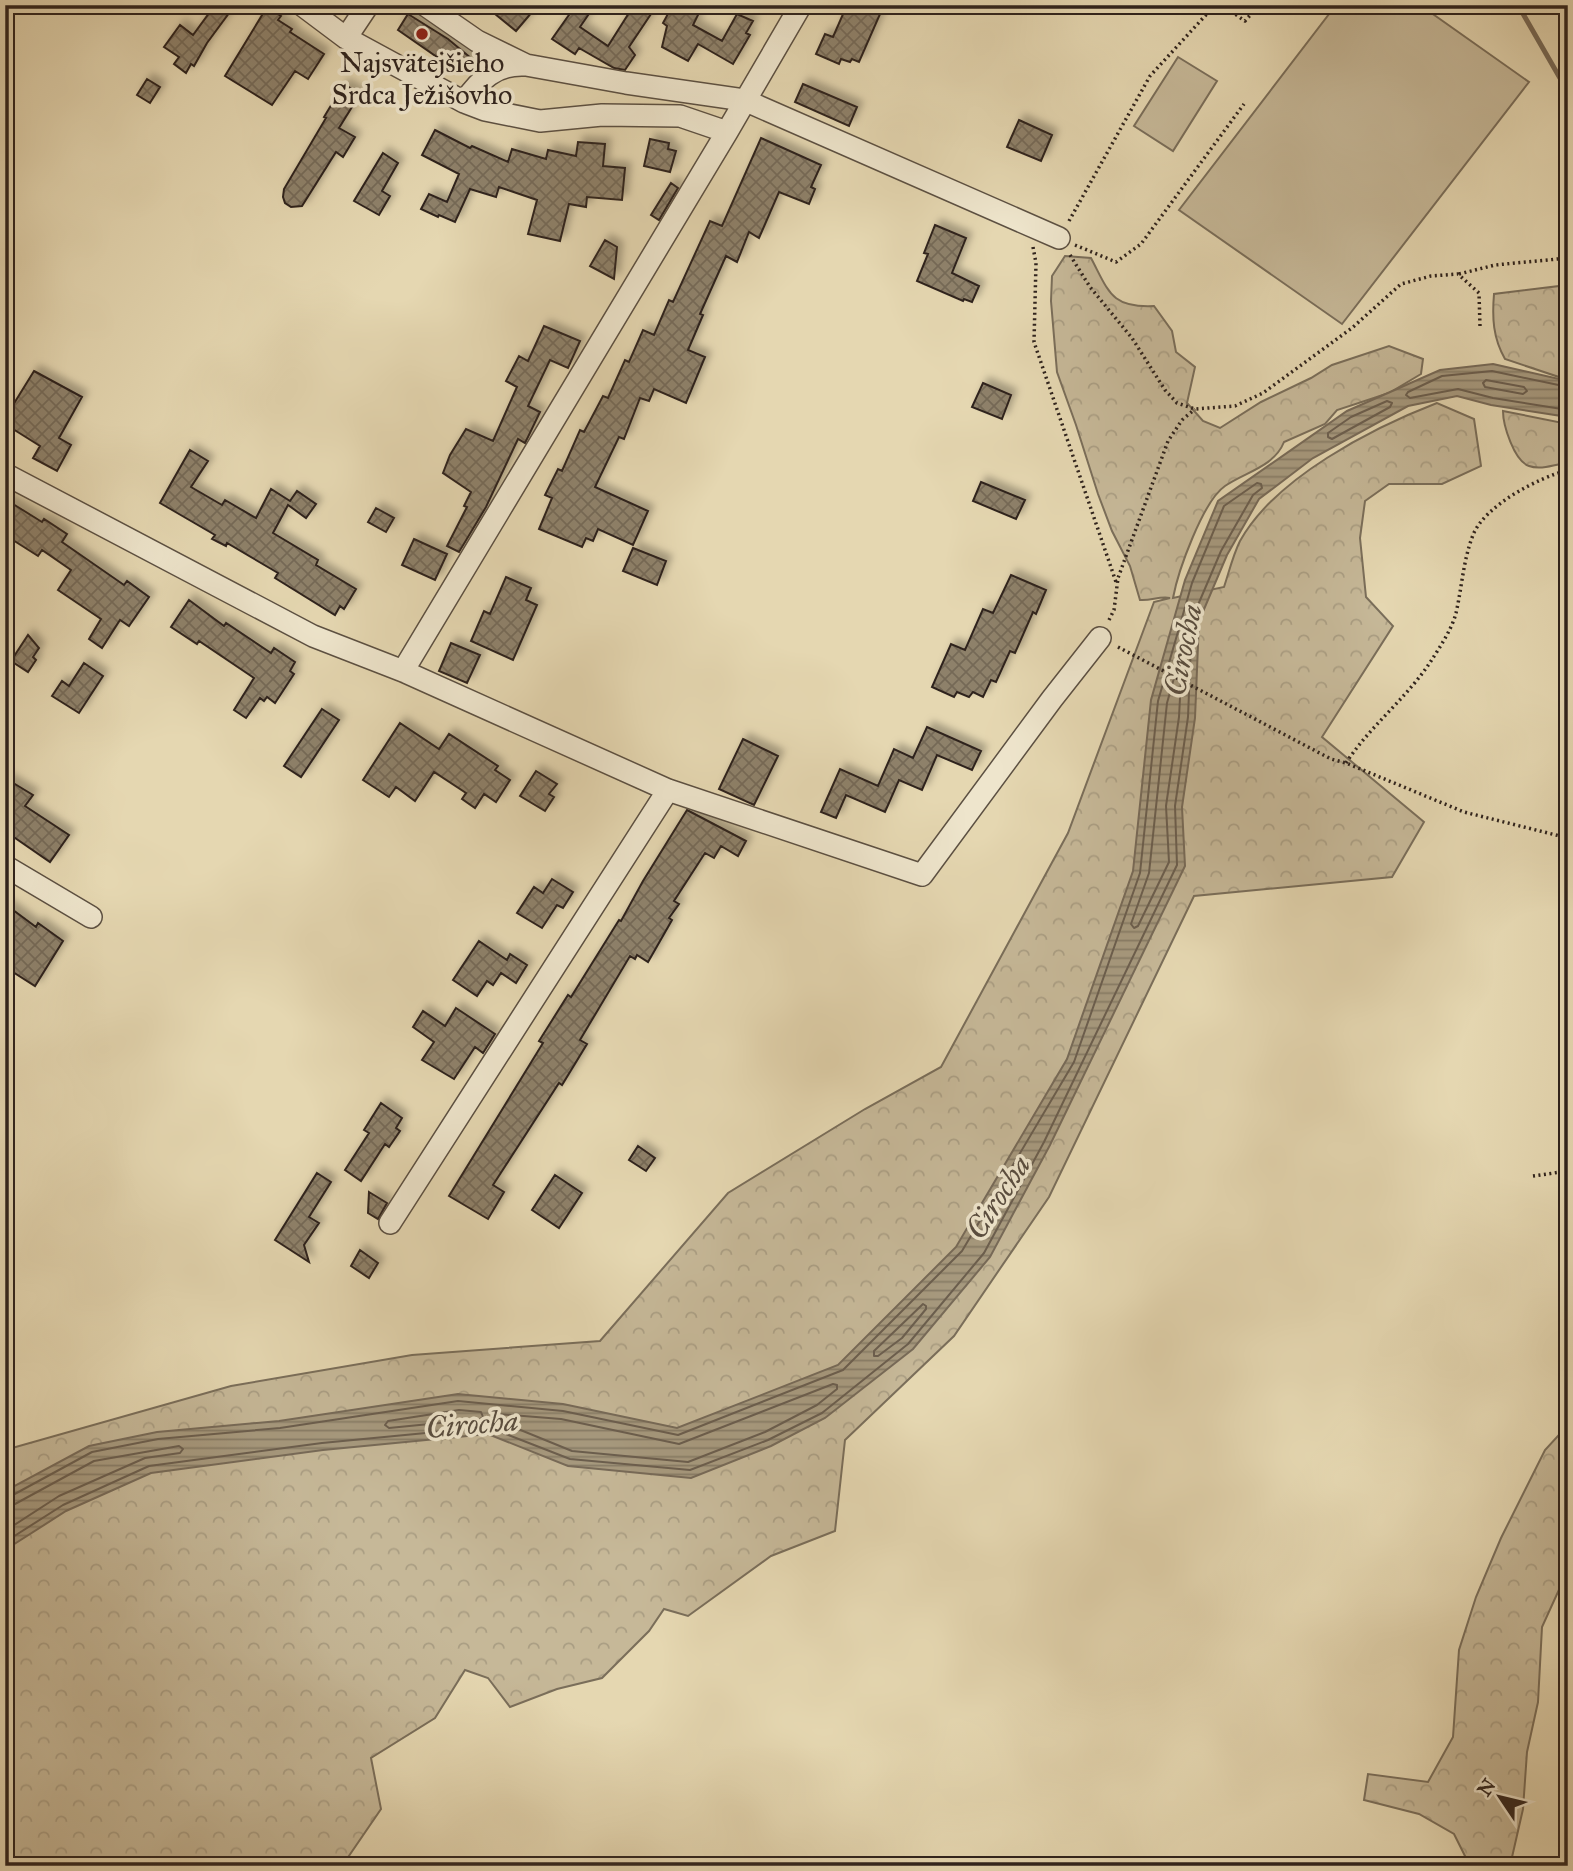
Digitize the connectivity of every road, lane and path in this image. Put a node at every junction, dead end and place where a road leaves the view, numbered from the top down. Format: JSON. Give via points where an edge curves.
{"nodes":[{"id":1,"x":302,"y":5,"type":"edge"},
{"id":2,"x":368,"y":5,"type":"edge"},
{"id":3,"x":425,"y":5,"type":"edge"},
{"id":4,"x":801,"y":5,"type":"edge"},
{"id":5,"x":1215,"y":5,"type":"edge"},
{"id":6,"x":1223,"y":5,"type":"edge"},
{"id":7,"x":1259,"y":5,"type":"edge"},
{"id":8,"x":346,"y":38,"type":"junction"},
{"id":9,"x":526,"y":65,"type":"junction"},
{"id":10,"x":744,"y":100,"type":"junction"},
{"id":11,"x":464,"y":102,"type":"junction"},
{"id":12,"x":1244,"y":104,"type":"dead end"},
{"id":13,"x":727,"y":132,"type":"junction"},
{"id":14,"x":1028,"y":225,"type":"junction"},
{"id":15,"x":1059,"y":238,"type":"junction"},
{"id":16,"x":1568,"y":258,"type":"edge"},
{"id":17,"x":1458,"y":274,"type":"junction"},
{"id":18,"x":1480,"y":326,"type":"dead end"},
{"id":19,"x":1195,"y":409,"type":"junction"},
{"id":20,"x":1568,"y":470,"type":"edge"},
{"id":21,"x":5,"y":474,"type":"edge"},
{"id":22,"x":1117,"y":585,"type":"junction"},
{"id":23,"x":1100,"y":638,"type":"joint"},
{"id":24,"x":1123,"y":650,"type":"dead end"},
{"id":25,"x":403,"y":671,"type":"junction"},
{"id":26,"x":1346,"y":763,"type":"junction"},
{"id":27,"x":668,"y":790,"type":"junction"},
{"id":28,"x":1568,"y":838,"type":"edge"},
{"id":29,"x":5,"y":866,"type":"edge"},
{"id":30,"x":91,"y":918,"type":"dead end"},
{"id":31,"x":1568,"y":1171,"type":"edge"},
{"id":32,"x":1534,"y":1176,"type":"dead end"},
{"id":33,"x":390,"y":1223,"type":"dead end"}],
"edges":[{"from":1,"to":8,"type":"street"},
{"from":2,"to":8,"type":"street"},
{"from":3,"to":9,"type":"street","via":[[477,41]]},
{"from":4,"to":10,"type":"street"},
{"from":5,"to":15,"type":"path","via":[[1150,76]]},
{"from":6,"to":7,"type":"path","via":[[1245,21]]},
{"from":8,"to":11,"type":"street"},
{"from":9,"to":10,"type":"street"},
{"from":9,"to":11,"type":"street","via":[[500,67]]},
{"from":10,"to":13,"type":"street"},
{"from":10,"to":14,"type":"street"},
{"from":11,"to":13,"type":"street","via":[[540,121],[602,115],[680,116]]},
{"from":12,"to":15,"type":"path","via":[[1141,244],[1115,262]]},
{"from":13,"to":25,"type":"street"},
{"from":14,"to":15,"type":"street"},
{"from":14,"to":22,"type":"path","via":[[1036,263],[1034,342]]},
{"from":15,"to":19,"type":"path","via":[[1165,390],[1177,403]]},
{"from":16,"to":17,"type":"path","via":[[1494,265]]},
{"from":17,"to":18,"type":"path","via":[[1479,293]]},
{"from":17,"to":19,"type":"path","via":[[1401,284],[1352,328],[1263,393],[1235,406]]},
{"from":19,"to":22,"type":"path","via":[[1168,441]]},
{"from":20,"to":26,"type":"path","via":[[1496,506],[1474,532],[1455,616],[1433,658]]},
{"from":21,"to":25,"type":"street","via":[[313,636]]},
{"from":22,"to":23,"type":"path","via":[[1114,610]]},
{"from":23,"to":27,"type":"street","via":[[922,875]]},
{"from":24,"to":26,"type":"path","via":[[1317,754]]},
{"from":25,"to":27,"type":"street"},
{"from":26,"to":28,"type":"path","via":[[1464,812]]},
{"from":27,"to":33,"type":"street"},
{"from":29,"to":30,"type":"street"},
{"from":31,"to":32,"type":"path"}]}
